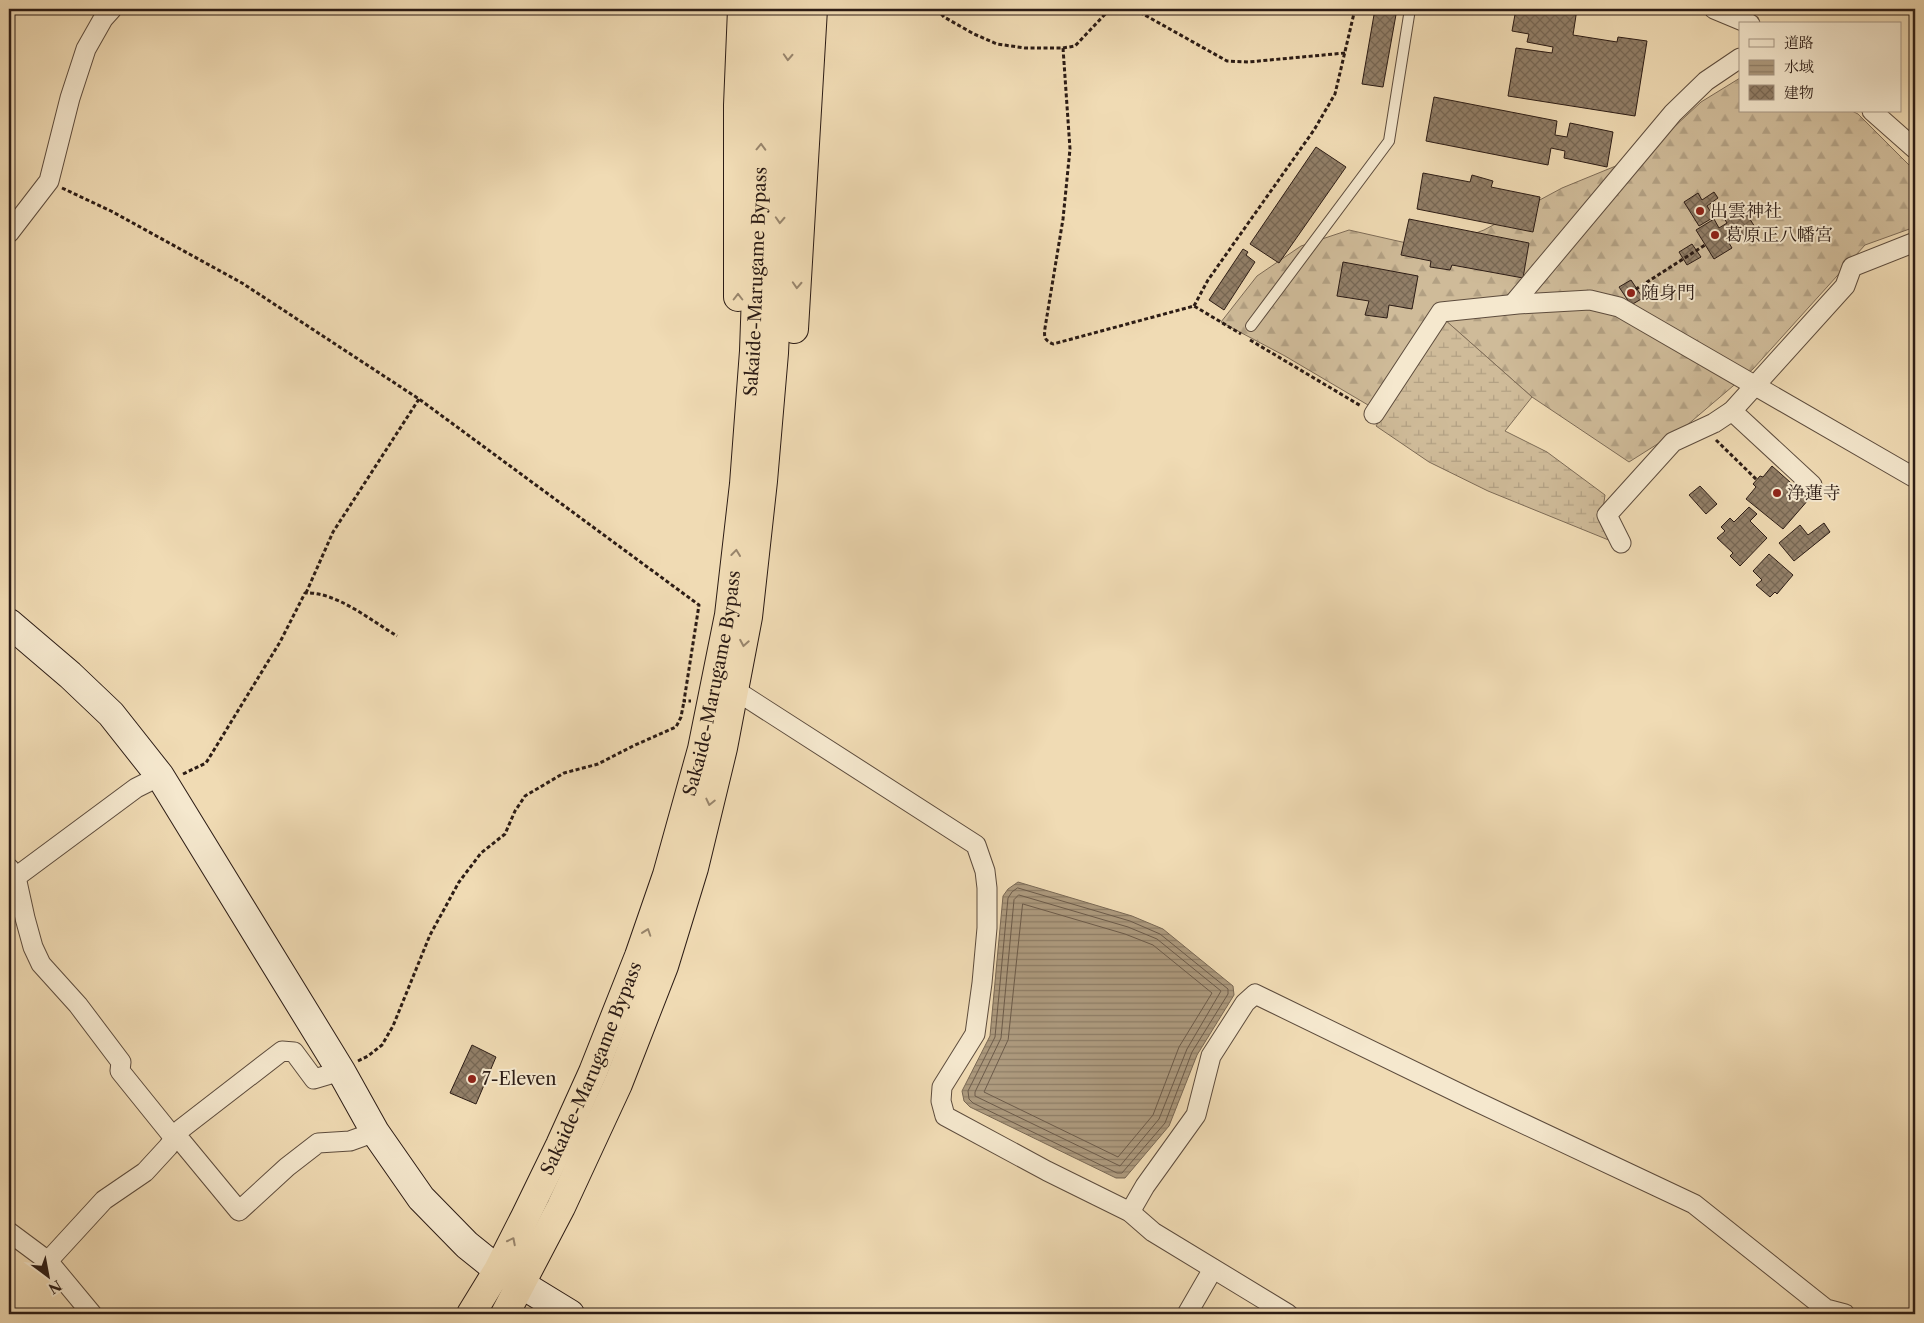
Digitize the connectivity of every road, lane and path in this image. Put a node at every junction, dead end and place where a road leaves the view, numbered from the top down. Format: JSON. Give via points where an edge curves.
{"nodes":[{"id":1,"x":112,"y":9,"type":"edge"},
{"id":2,"x":742,"y":9,"type":"edge"},
{"id":3,"x":766,"y":9,"type":"edge"},
{"id":4,"x":790,"y":9,"type":"edge"},
{"id":5,"x":813,"y":9,"type":"edge"},
{"id":6,"x":937,"y":9,"type":"edge"},
{"id":7,"x":1110,"y":9,"type":"edge"},
{"id":8,"x":1134,"y":9,"type":"edge"},
{"id":9,"x":1355,"y":9,"type":"edge"},
{"id":10,"x":1410,"y":9,"type":"edge"},
{"id":11,"x":1714,"y":9,"type":"edge"},
{"id":12,"x":1745,"y":22,"type":"edge"},
{"id":13,"x":1063,"y":48,"type":"junction"},
{"id":14,"x":1344,"y":53,"type":"junction"},
{"id":15,"x":1739,"y":59,"type":"edge"},
{"id":16,"x":1873,"y":112,"type":"edge"},
{"id":17,"x":1915,"y":149,"type":"edge"},
{"id":18,"x":49,"y":181,"type":"junction"},
{"id":19,"x":9,"y":233,"type":"edge"},
{"id":20,"x":1915,"y":242,"type":"edge"},
{"id":21,"x":1705,"y":245,"type":"dead end"},
{"id":22,"x":1513,"y":304,"type":"junction"},
{"id":23,"x":1611,"y":305,"type":"junction"},
{"id":24,"x":1194,"y":306,"type":"junction"},
{"id":25,"x":1251,"y":326,"type":"dead end"},
{"id":26,"x":1755,"y":385,"type":"junction"},
{"id":27,"x":419,"y":399,"type":"junction"},
{"id":28,"x":1732,"y":411,"type":"junction"},
{"id":29,"x":1374,"y":414,"type":"joint"},
{"id":30,"x":1703,"y":428,"type":"junction"},
{"id":31,"x":1915,"y":478,"type":"edge"},
{"id":32,"x":1757,"y":480,"type":"dead end"},
{"id":33,"x":1812,"y":485,"type":"dead end"},
{"id":34,"x":740,"y":521,"type":"junction"},
{"id":35,"x":1621,"y":542,"type":"dead end"},
{"id":36,"x":305,"y":593,"type":"junction"},
{"id":37,"x":748,"y":617,"type":"junction"},
{"id":38,"x":9,"y":623,"type":"edge"},
{"id":39,"x":397,"y":636,"type":"dead end"},
{"id":40,"x":735,"y":690,"type":"junction"},
{"id":41,"x":684,"y":701,"type":"junction"},
{"id":42,"x":710,"y":705,"type":"junction"},
{"id":43,"x":160,"y":776,"type":"junction"},
{"id":44,"x":13,"y":873,"type":"edge"},
{"id":45,"x":340,"y":1071,"type":"junction"},
{"id":46,"x":375,"y":1132,"type":"junction"},
{"id":47,"x":175,"y":1137,"type":"junction"},
{"id":48,"x":1130,"y":1212,"type":"junction"},
{"id":49,"x":9,"y":1232,"type":"edge"},
{"id":50,"x":48,"y":1261,"type":"junction"},
{"id":51,"x":1213,"y":1269,"type":"junction"},
{"id":52,"x":498,"y":1270,"type":"junction"},
{"id":53,"x":522,"y":1284,"type":"junction"},
{"id":54,"x":92,"y":1314,"type":"edge"},
{"id":55,"x":472,"y":1314,"type":"edge"},
{"id":56,"x":505,"y":1314,"type":"edge"},
{"id":57,"x":570,"y":1314,"type":"edge"},
{"id":58,"x":1188,"y":1314,"type":"edge"},
{"id":59,"x":1288,"y":1314,"type":"edge"},
{"id":60,"x":1845,"y":1314,"type":"edge"}],
"edges":[{"from":1,"to":18,"type":"street","via":[[86,50]]},
{"from":34,"to":2,"type":"highway","one_way":true,"via":[[738,105]]},
{"from":34,"to":3,"type":"highway","name":"Sakaide-Marugame Bypass","one_way":true,"via":[[754,351]]},
{"from":4,"to":37,"type":"highway","name":"Sakaide-Marugame Bypass","one_way":true,"via":[[774,353],[764,482]]},
{"from":5,"to":37,"type":"highway","one_way":true,"via":[[795,321],[775,482],[764,551]]},
{"from":6,"to":13,"type":"path","via":[[944,17],[997,44]]},
{"from":7,"to":13,"type":"path","via":[[1075,46]]},
{"from":8,"to":14,"type":"path","via":[[1227,61]]},
{"from":9,"to":14,"type":"path"},
{"from":10,"to":25,"type":"lane","via":[[1388,141]]},
{"from":11,"to":12,"type":"street"},
{"from":13,"to":24,"type":"path","via":[[1070,148],[1044,337],[1053,344]]},
{"from":14,"to":24,"type":"path","via":[[1335,94],[1314,130],[1208,280]]},
{"from":15,"to":22,"type":"street","via":[[1706,81],[1673,113]]},
{"from":16,"to":17,"type":"street"},
{"from":18,"to":19,"type":"street"},
{"from":18,"to":27,"type":"path","via":[[127,219],[242,283]]},
{"from":20,"to":26,"type":"street","via":[[1852,267],[1845,286]]},
{"from":21,"to":23,"type":"path"},
{"from":22,"to":23,"type":"street","via":[[1590,300]]},
{"from":22,"to":29,"type":"street","via":[[1441,312]]},
{"from":23,"to":26,"type":"street"},
{"from":24,"to":29,"type":"path"},
{"from":26,"to":28,"type":"street"},
{"from":26,"to":31,"type":"street"},
{"from":27,"to":36,"type":"path","via":[[333,532]]},
{"from":27,"to":41,"type":"path","via":[[699,604]]},
{"from":28,"to":30,"type":"street"},
{"from":28,"to":33,"type":"street"},
{"from":30,"to":32,"type":"path"},
{"from":30,"to":35,"type":"street","via":[[1673,442],[1607,515]]},
{"from":42,"to":34,"type":"highway","name":"Sakaide-Marugame Bypass","one_way":true,"via":[[729,615]]},
{"from":36,"to":39,"type":"path","via":[[332,596]]},
{"from":36,"to":43,"type":"path","via":[[280,642],[206,764],[180,775]]},
{"from":37,"to":40,"type":"highway","name":"Sakaide-Marugame Bypass","one_way":true},
{"from":38,"to":43,"type":"street","via":[[111,714]]},
{"from":40,"to":48,"type":"street","via":[[976,845],[987,888],[982,983],[975,1034],[942,1088],[940,1101],[945,1116]]},
{"from":40,"to":53,"type":"highway","name":"Sakaide-Marugame Bypass","one_way":true,"via":[[694,868],[664,966],[618,1084]]},
{"from":41,"to":42,"type":"path"},
{"from":41,"to":45,"type":"path","via":[[676,727],[598,764],[564,773],[525,796],[505,834],[481,853],[459,882],[430,935],[393,1026],[382,1044],[368,1056]]},
{"from":52,"to":42,"type":"highway","name":"Sakaide-Marugame Bypass","one_way":true,"via":[[593,1072],[639,956],[667,875],[702,749]]},
{"from":43,"to":44,"type":"street","via":[[136,788]]},
{"from":43,"to":45,"type":"street"},
{"from":44,"to":47,"type":"street","via":[[41,964],[84,1012],[121,1062],[120,1071]]},
{"from":45,"to":46,"type":"street"},
{"from":45,"to":47,"type":"street","via":[[314,1079],[294,1052],[282,1051]]},
{"from":46,"to":47,"type":"street","via":[[350,1141],[318,1143],[239,1211]]},
{"from":46,"to":52,"type":"street","via":[[421,1198],[466,1245]]},
{"from":47,"to":50,"type":"street","via":[[145,1172],[104,1200]]},
{"from":48,"to":51,"type":"street","via":[[1153,1232]]},
{"from":48,"to":60,"type":"street","via":[[1196,1115],[1211,1056],[1245,1003],[1256,994],[1694,1204],[1826,1308]]},
{"from":49,"to":50,"type":"street"},
{"from":50,"to":54,"type":"street"},
{"from":51,"to":58,"type":"street"},
{"from":51,"to":59,"type":"street"},
{"from":52,"to":53,"type":"street"},
{"from":52,"to":55,"type":"highway","name":"Sakaide-Marugame Bypass"},
{"from":53,"to":56,"type":"highway","name":"Sakaide-Marugame Bypass"},
{"from":53,"to":57,"type":"street"}]}
